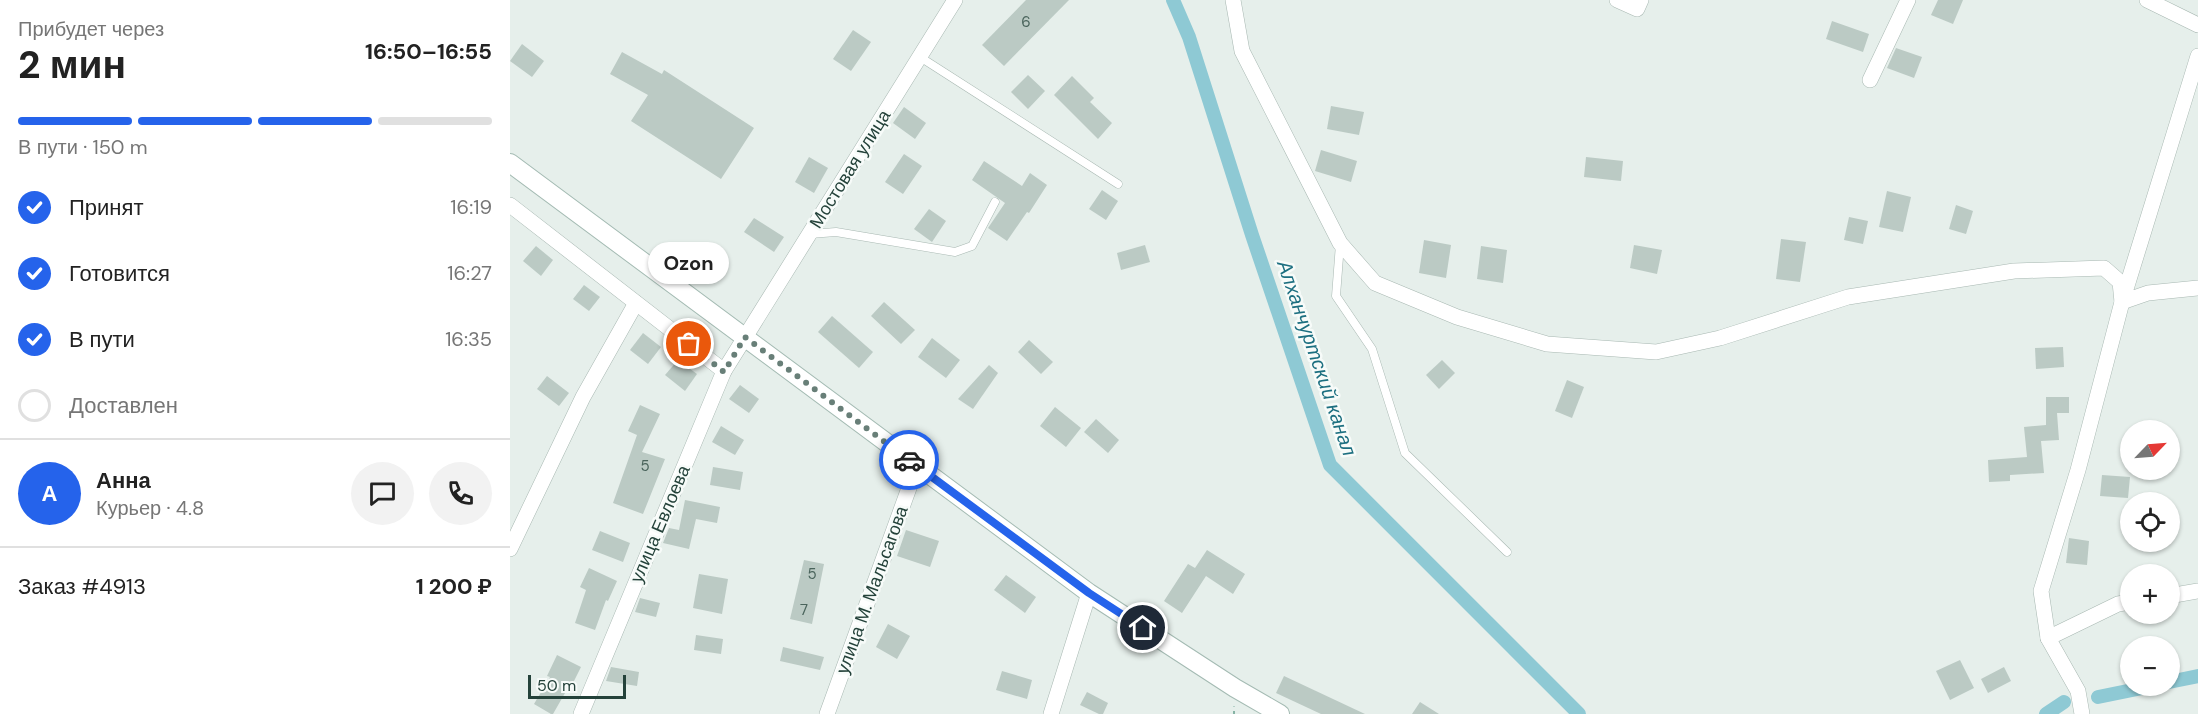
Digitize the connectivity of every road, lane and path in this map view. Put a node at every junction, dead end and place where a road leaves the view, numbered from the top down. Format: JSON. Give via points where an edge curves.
{"nodes":[{"id":1,"x":955,"y":0,"type":"edge"},
{"id":2,"x":1233,"y":0,"type":"edge"},
{"id":3,"x":1617,"y":0,"type":"edge"},
{"id":4,"x":1908,"y":0,"type":"edge"},
{"id":5,"x":2147,"y":0,"type":"edge"},
{"id":6,"x":1639,"y":4,"type":"edge"},
{"id":7,"x":2198,"y":24,"type":"edge"},
{"id":8,"x":2198,"y":56,"type":"edge"},
{"id":9,"x":920,"y":57,"type":"junction"},
{"id":10,"x":1870,"y":80,"type":"dead end"},
{"id":11,"x":510,"y":163,"type":"edge"},
{"id":12,"x":1118,"y":184,"type":"dead end"},
{"id":13,"x":995,"y":202,"type":"dead end"},
{"id":14,"x":510,"y":205,"type":"edge"},
{"id":15,"x":810,"y":234,"type":"junction"},
{"id":16,"x":1340,"y":243,"type":"junction"},
{"id":17,"x":2198,"y":288,"type":"edge"},
{"id":18,"x":2122,"y":302,"type":"junction"},
{"id":19,"x":636,"y":303,"type":"junction"},
{"id":20,"x":745,"y":337,"type":"junction"},
{"id":21,"x":724,"y":372,"type":"junction"},
{"id":22,"x":917,"y":466,"type":"junction"},
{"id":23,"x":512,"y":539,"type":"edge"},
{"id":24,"x":1507,"y":552,"type":"dead end"},
{"id":25,"x":2198,"y":591,"type":"edge"},
{"id":26,"x":1089,"y":593,"type":"junction"},
{"id":27,"x":2180,"y":594,"type":"edge"},
{"id":28,"x":2120,"y":604,"type":"edge"},
{"id":29,"x":2048,"y":638,"type":"junction"},
{"id":30,"x":581,"y":714,"type":"edge"},
{"id":31,"x":827,"y":714,"type":"edge"},
{"id":32,"x":1051,"y":714,"type":"edge"},
{"id":33,"x":1280,"y":714,"type":"edge"},
{"id":34,"x":2082,"y":714,"type":"edge"}],
"edges":[{"from":1,"to":9,"type":"street","name":"Мостовая улица"},
{"from":2,"to":16,"type":"street","via":[[1242,51]]},
{"from":3,"to":6,"type":"street"},
{"from":4,"to":10,"type":"street"},
{"from":5,"to":7,"type":"street"},
{"from":8,"to":18,"type":"street"},
{"from":9,"to":12,"type":"lane"},
{"from":9,"to":15,"type":"street","name":"Мостовая улица"},
{"from":11,"to":20,"type":"main road"},
{"from":13,"to":15,"type":"lane","via":[[972,246],[955,252],[836,232]]},
{"from":14,"to":19,"type":"street"},
{"from":15,"to":20,"type":"street","name":"Мостовая улица"},
{"from":16,"to":18,"type":"street","via":[[1375,283],[1457,317],[1547,344],[1569,346],[1656,352],[1720,338],[1848,297],[2014,271],[2104,268],[2120,282]]},
{"from":16,"to":24,"type":"lane","via":[[1336,296],[1372,350],[1405,453]]},
{"from":17,"to":18,"type":"street","via":[[2148,293]]},
{"from":18,"to":29,"type":"street","via":[[2041,591]]},
{"from":19,"to":21,"type":"street"},
{"from":19,"to":23,"type":"street","via":[[583,397]]},
{"from":20,"to":21,"type":"street","name":"улица Евлоева"},
{"from":20,"to":22,"type":"main road"},
{"from":21,"to":30,"type":"street","name":"улица Евлоева"},
{"from":22,"to":26,"type":"main road"},
{"from":22,"to":31,"type":"street","name":"улица М. Мальсагова"},
{"from":25,"to":27,"type":"street"},
{"from":26,"to":32,"type":"street"},
{"from":26,"to":33,"type":"main road"},
{"from":28,"to":29,"type":"street"},
{"from":29,"to":34,"type":"street","via":[[2078,691]]}]}
